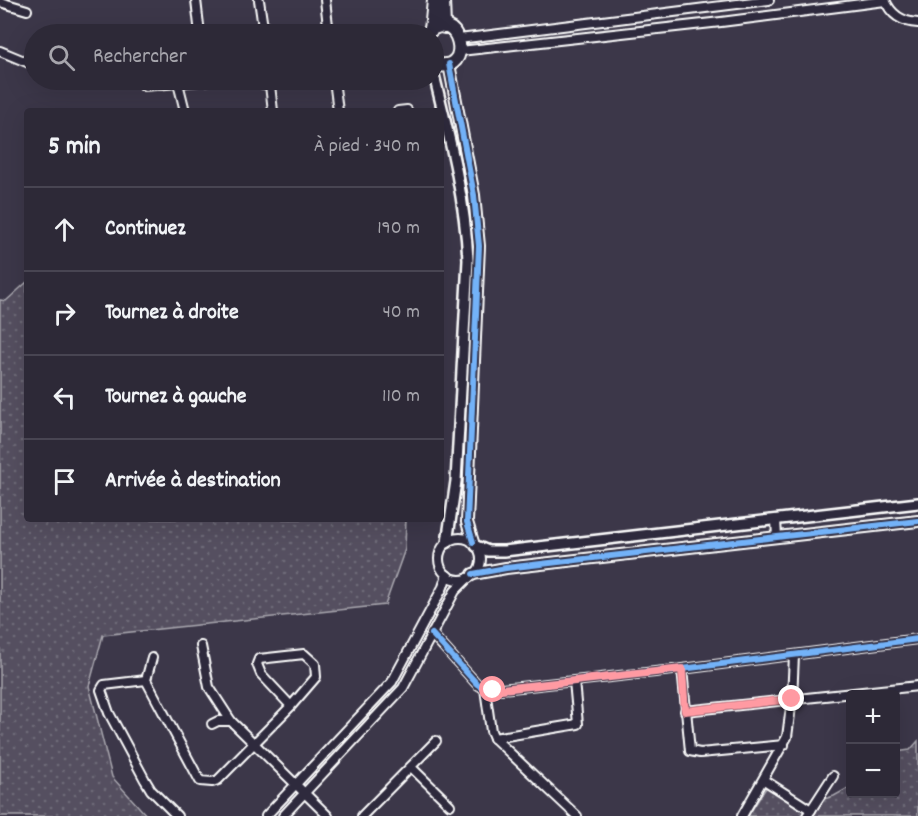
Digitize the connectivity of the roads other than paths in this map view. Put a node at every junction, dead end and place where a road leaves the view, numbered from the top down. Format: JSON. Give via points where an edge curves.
{"nodes":[{"id":1,"x":196,"y":0,"type":"edge"},
{"id":2,"x":259,"y":0,"type":"edge"},
{"id":3,"x":325,"y":0,"type":"edge"},
{"id":4,"x":434,"y":0,"type":"edge"},
{"id":5,"x":444,"y":0,"type":"edge"},
{"id":6,"x":769,"y":0,"type":"edge"},
{"id":7,"x":885,"y":0,"type":"edge"},
{"id":8,"x":0,"y":2,"type":"edge"},
{"id":9,"x":27,"y":10,"type":"dead end"},
{"id":10,"x":918,"y":23,"type":"edge"},
{"id":11,"x":199,"y":24,"type":"edge"},
{"id":12,"x":263,"y":24,"type":"edge"},
{"id":13,"x":328,"y":24,"type":"edge"},
{"id":14,"x":430,"y":24,"type":"edge"},
{"id":15,"x":444,"y":27,"type":"joint"},
{"id":16,"x":918,"y":28,"type":"edge"},
{"id":17,"x":460,"y":45,"type":"junction"},
{"id":18,"x":0,"y":51,"type":"edge"},
{"id":19,"x":24,"y":61,"type":"edge"},
{"id":20,"x":449,"y":64,"type":"junction"},
{"id":21,"x":444,"y":65,"type":"edge"},
{"id":22,"x":180,"y":90,"type":"edge"},
{"id":23,"x":271,"y":90,"type":"edge"},
{"id":24,"x":335,"y":90,"type":"edge"},
{"id":25,"x":438,"y":90,"type":"edge"},
{"id":26,"x":184,"y":108,"type":"edge"},
{"id":27,"x":273,"y":108,"type":"edge"},
{"id":28,"x":338,"y":108,"type":"edge"},
{"id":29,"x":442,"y":108,"type":"edge"},
{"id":30,"x":444,"y":118,"type":"edge"},
{"id":31,"x":918,"y":503,"type":"edge"},
{"id":32,"x":776,"y":520,"type":"junction"},
{"id":33,"x":918,"y":521,"type":"edge"},
{"id":34,"x":777,"y":537,"type":"junction"},
{"id":35,"x":447,"y":543,"type":"junction"},
{"id":36,"x":474,"y":544,"type":"junction"},
{"id":37,"x":447,"y":575,"type":"junction"},
{"id":38,"x":471,"y":576,"type":"junction"},
{"id":39,"x":432,"y":634,"type":"junction"},
{"id":40,"x":918,"y":639,"type":"edge"},
{"id":41,"x":201,"y":646,"type":"dead end"},
{"id":42,"x":794,"y":655,"type":"junction"},
{"id":43,"x":152,"y":658,"type":"dead end"},
{"id":44,"x":682,"y":669,"type":"junction"},
{"id":45,"x":146,"y":680,"type":"junction"},
{"id":46,"x":574,"y":681,"type":"junction"},
{"id":47,"x":392,"y":682,"type":"junction"},
{"id":48,"x":918,"y":686,"type":"edge"},
{"id":49,"x":403,"y":688,"type":"junction"},
{"id":50,"x":485,"y":689,"type":"junction"},
{"id":51,"x":792,"y":699,"type":"junction"},
{"id":52,"x":291,"y":706,"type":"junction"},
{"id":53,"x":685,"y":711,"type":"junction"},
{"id":54,"x":231,"y":721,"type":"junction"},
{"id":55,"x":212,"y":724,"type":"dead end"},
{"id":56,"x":494,"y":738,"type":"junction"},
{"id":57,"x":436,"y":741,"type":"dead end"},
{"id":58,"x":255,"y":744,"type":"junction"},
{"id":59,"x":784,"y":745,"type":"junction"},
{"id":60,"x":411,"y":766,"type":"junction"},
{"id":61,"x":833,"y":776,"type":"dead end"},
{"id":62,"x":764,"y":780,"type":"junction"},
{"id":63,"x":295,"y":784,"type":"junction"},
{"id":64,"x":304,"y":793,"type":"junction"},
{"id":65,"x":450,"y":805,"type":"dead end"},
{"id":66,"x":809,"y":813,"type":"edge"},
{"id":67,"x":177,"y":816,"type":"edge"},
{"id":68,"x":266,"y":816,"type":"edge"},
{"id":69,"x":284,"y":816,"type":"edge"},
{"id":70,"x":328,"y":816,"type":"edge"},
{"id":71,"x":363,"y":816,"type":"edge"},
{"id":72,"x":577,"y":816,"type":"edge"},
{"id":73,"x":742,"y":816,"type":"edge"}],
"edges":[{"from":1,"to":11,"type":"street"},
{"from":2,"to":12,"type":"street"},
{"from":3,"to":13,"type":"street"},
{"from":4,"to":14,"type":"highway"},
{"from":5,"to":15,"type":"highway"},
{"from":6,"to":17,"type":"street"},
{"from":7,"to":10,"type":"street","via":[[894,15]]},
{"from":7,"to":17,"type":"street","via":[[721,22]]},
{"from":8,"to":9,"type":"street"},
{"from":10,"to":16,"type":"street"},
{"from":15,"to":17,"type":"highway","via":[[451,29]]},
{"from":17,"to":20,"type":"highway","via":[[456,59]]},
{"from":18,"to":19,"type":"street"},
{"from":20,"to":21,"type":"highway"},
{"from":20,"to":36,"type":"street","via":[[474,195],[479,246],[467,522]]},
{"from":22,"to":26,"type":"street"},
{"from":23,"to":27,"type":"street"},
{"from":24,"to":28,"type":"street"},
{"from":25,"to":29,"type":"street"},
{"from":30,"to":35,"type":"street","via":[[461,190],[468,260],[456,481]]},
{"from":31,"to":32,"type":"street"},
{"from":32,"to":34,"type":"street"},
{"from":32,"to":36,"type":"street","via":[[504,551]]},
{"from":33,"to":34,"type":"street"},
{"from":34,"to":38,"type":"street","via":[[506,568]]},
{"from":35,"to":36,"type":"street","via":[[460,538]]},
{"from":35,"to":37,"type":"street","via":[[439,559]]},
{"from":36,"to":38,"type":"street","via":[[481,557]]},
{"from":37,"to":38,"type":"street","via":[[457,579]]},
{"from":37,"to":47,"type":"street"},
{"from":38,"to":39,"type":"street","via":[[455,591]]},
{"from":39,"to":49,"type":"street"},
{"from":39,"to":50,"type":"street"},
{"from":40,"to":42,"type":"street"},
{"from":41,"to":54,"type":"street","via":[[209,687]]},
{"from":42,"to":44,"type":"street"},
{"from":42,"to":51,"type":"street"},
{"from":43,"to":45,"type":"street"},
{"from":44,"to":46,"type":"street"},
{"from":44,"to":53,"type":"street"},
{"from":45,"to":58,"type":"street","via":[[200,781],[218,780]]},
{"from":45,"to":67,"type":"street","via":[[104,685],[101,690],[106,708],[151,790]]},
{"from":46,"to":50,"type":"street"},
{"from":46,"to":56,"type":"street","via":[[578,724]]},
{"from":47,"to":49,"type":"street"},
{"from":47,"to":63,"type":"street"},
{"from":48,"to":51,"type":"street"},
{"from":49,"to":64,"type":"street"},
{"from":50,"to":56,"type":"street"},
{"from":51,"to":53,"type":"street"},
{"from":51,"to":59,"type":"street"},
{"from":52,"to":52,"type":"street","via":[[315,677],[315,664],[310,657],[299,654],[259,659],[261,675]]},
{"from":52,"to":58,"type":"street"},
{"from":53,"to":59,"type":"street","via":[[689,747],[694,753]]},
{"from":54,"to":55,"type":"street"},
{"from":54,"to":58,"type":"street"},
{"from":56,"to":72,"type":"street"},
{"from":57,"to":60,"type":"street"},
{"from":58,"to":63,"type":"street"},
{"from":59,"to":62,"type":"street"},
{"from":60,"to":65,"type":"street"},
{"from":60,"to":71,"type":"street"},
{"from":61,"to":66,"type":"street"},
{"from":62,"to":66,"type":"street"},
{"from":62,"to":73,"type":"street"},
{"from":63,"to":64,"type":"street"},
{"from":63,"to":68,"type":"street"},
{"from":64,"to":69,"type":"street"},
{"from":64,"to":70,"type":"street"}]}
